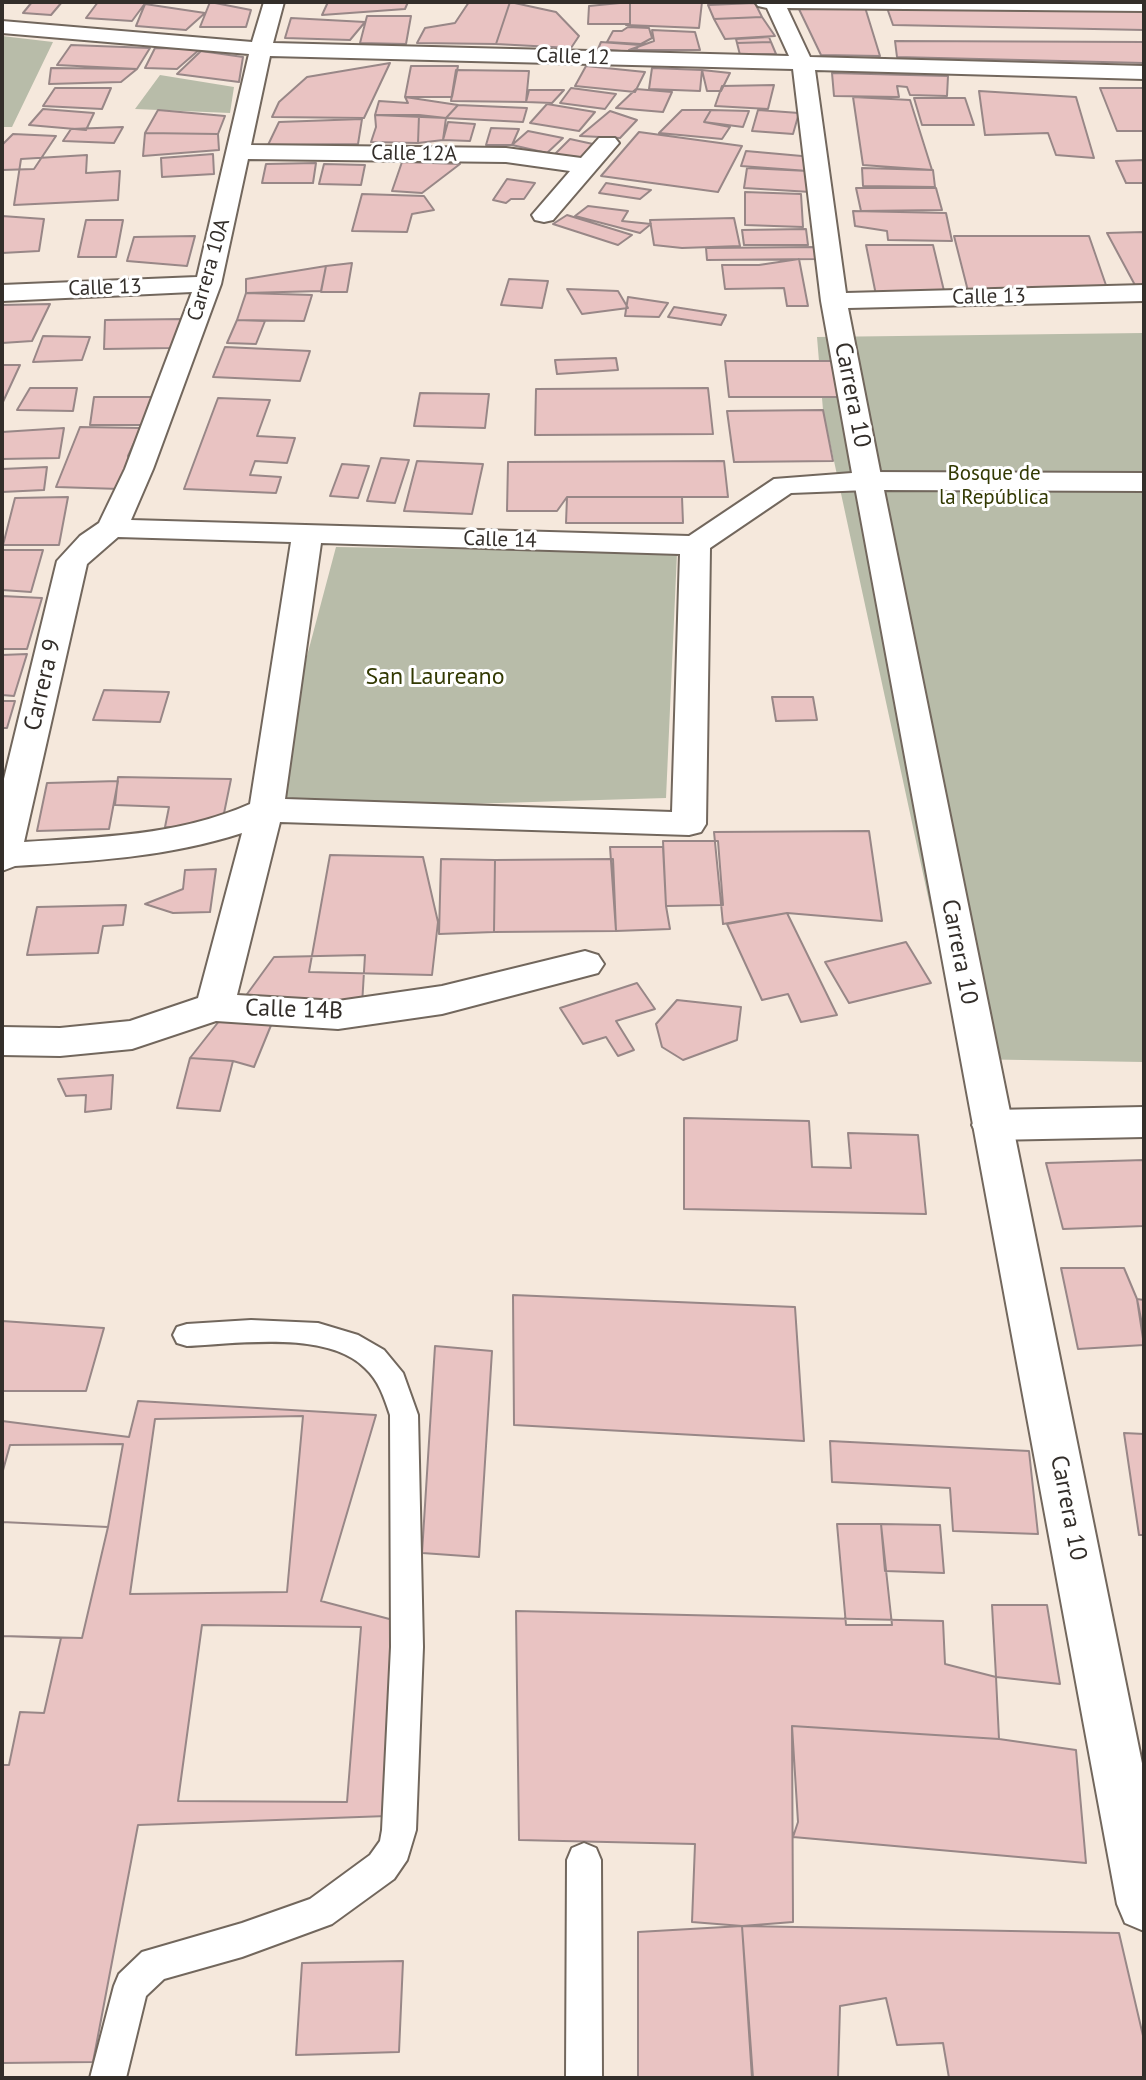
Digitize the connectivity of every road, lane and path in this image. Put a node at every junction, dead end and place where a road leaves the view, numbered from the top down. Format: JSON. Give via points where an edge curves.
{"nodes":[{"id":1,"x":274,"y":2,"type":"edge"},
{"id":2,"x":765,"y":2,"type":"edge"},
{"id":3,"x":774,"y":2,"type":"edge"},
{"id":4,"x":952,"y":2,"type":"edge"},
{"id":5,"x":1144,"y":5,"type":"edge"},
{"id":6,"x":2,"y":27,"type":"edge"},
{"id":7,"x":261,"y":49,"type":"junction"},
{"id":8,"x":803,"y":64,"type":"junction"},
{"id":9,"x":1144,"y":72,"type":"edge"},
{"id":10,"x":607,"y":143,"type":"dead end"},
{"id":11,"x":240,"y":152,"type":"junction"},
{"id":12,"x":587,"y":166,"type":"junction"},
{"id":13,"x":544,"y":215,"type":"dead end"},
{"id":14,"x":208,"y":284,"type":"junction"},
{"id":15,"x":2,"y":292,"type":"edge"},
{"id":16,"x":1144,"y":293,"type":"edge"},
{"id":17,"x":834,"y":301,"type":"junction"},
{"id":18,"x":868,"y":481,"type":"junction"},
{"id":19,"x":1144,"y":482,"type":"edge"},
{"id":20,"x":112,"y":528,"type":"junction"},
{"id":21,"x":307,"y":535,"type":"junction"},
{"id":22,"x":695,"y":545,"type":"junction"},
{"id":23,"x":266,"y":810,"type":"junction"},
{"id":24,"x":2,"y":857,"type":"edge"},
{"id":25,"x":585,"y":964,"type":"dead end"},
{"id":26,"x":215,"y":1007,"type":"junction"},
{"id":27,"x":2,"y":1041,"type":"edge"},
{"id":28,"x":1144,"y":1122,"type":"edge"},
{"id":29,"x":992,"y":1125,"type":"junction"},
{"id":30,"x":187,"y":1335,"type":"dead end"},
{"id":31,"x":584,"y":1860,"type":"dead end"},
{"id":32,"x":1144,"y":1904,"type":"edge"},
{"id":33,"x":108,"y":2078,"type":"edge"},
{"id":34,"x":584,"y":2078,"type":"edge"}],
"edges":[{"from":1,"to":7,"type":"street","name":"Carrera 10A"},
{"from":2,"to":3,"type":"street"},
{"from":3,"to":4,"type":"street"},
{"from":3,"to":8,"type":"street","name":"Carrera 10"},
{"from":4,"to":5,"type":"street"},
{"from":6,"to":7,"type":"street","name":"Calle 12"},
{"from":7,"to":8,"type":"street","name":"Calle 12"},
{"from":7,"to":11,"type":"street","name":"Carrera 10A"},
{"from":8,"to":9,"type":"street","name":"Calle 12"},
{"from":8,"to":17,"type":"street","name":"Carrera 10"},
{"from":10,"to":12,"type":"street"},
{"from":11,"to":12,"type":"street","name":"Calle 12A","via":[[506,155]]},
{"from":11,"to":14,"type":"street","name":"Carrera 10A"},
{"from":12,"to":13,"type":"street"},
{"from":14,"to":15,"type":"street","name":"Calle 13"},
{"from":14,"to":20,"type":"street","name":"Carrera 10A","via":[[139,469]]},
{"from":16,"to":17,"type":"street","name":"Calle 13"},
{"from":17,"to":18,"type":"street","name":"Carrera 10"},
{"from":18,"to":19,"type":"street"},
{"from":18,"to":22,"type":"street","via":[[784,485]]},
{"from":18,"to":29,"type":"street","name":"Carrera 10"},
{"from":20,"to":21,"type":"street","name":"Calle 14"},
{"from":20,"to":24,"type":"street","name":"Carrera 9","via":[[72,561]]},
{"from":21,"to":22,"type":"street","name":"Calle 14"},
{"from":21,"to":23,"type":"street"},
{"from":22,"to":23,"type":"street","via":[[689,824]]},
{"from":23,"to":24,"type":"street","via":[[213,834]]},
{"from":23,"to":26,"type":"street"},
{"from":25,"to":26,"type":"street","name":"Calle 14B","via":[[442,1000],[338,1014]]},
{"from":26,"to":27,"type":"street","name":"Calle 14B","via":[[132,1035],[60,1042]]},
{"from":28,"to":29,"type":"street"},
{"from":29,"to":32,"type":"street","name":"Carrera 10"},
{"from":30,"to":33,"type":"lane","via":[[298,1331],[346,1340],[375,1359],[392,1376],[400,1394],[407,1647],[399,1830],[395,1848],[382,1867],[320,1912],[154,1964],[131,1986]]},
{"from":31,"to":34,"type":"lane"}]}
